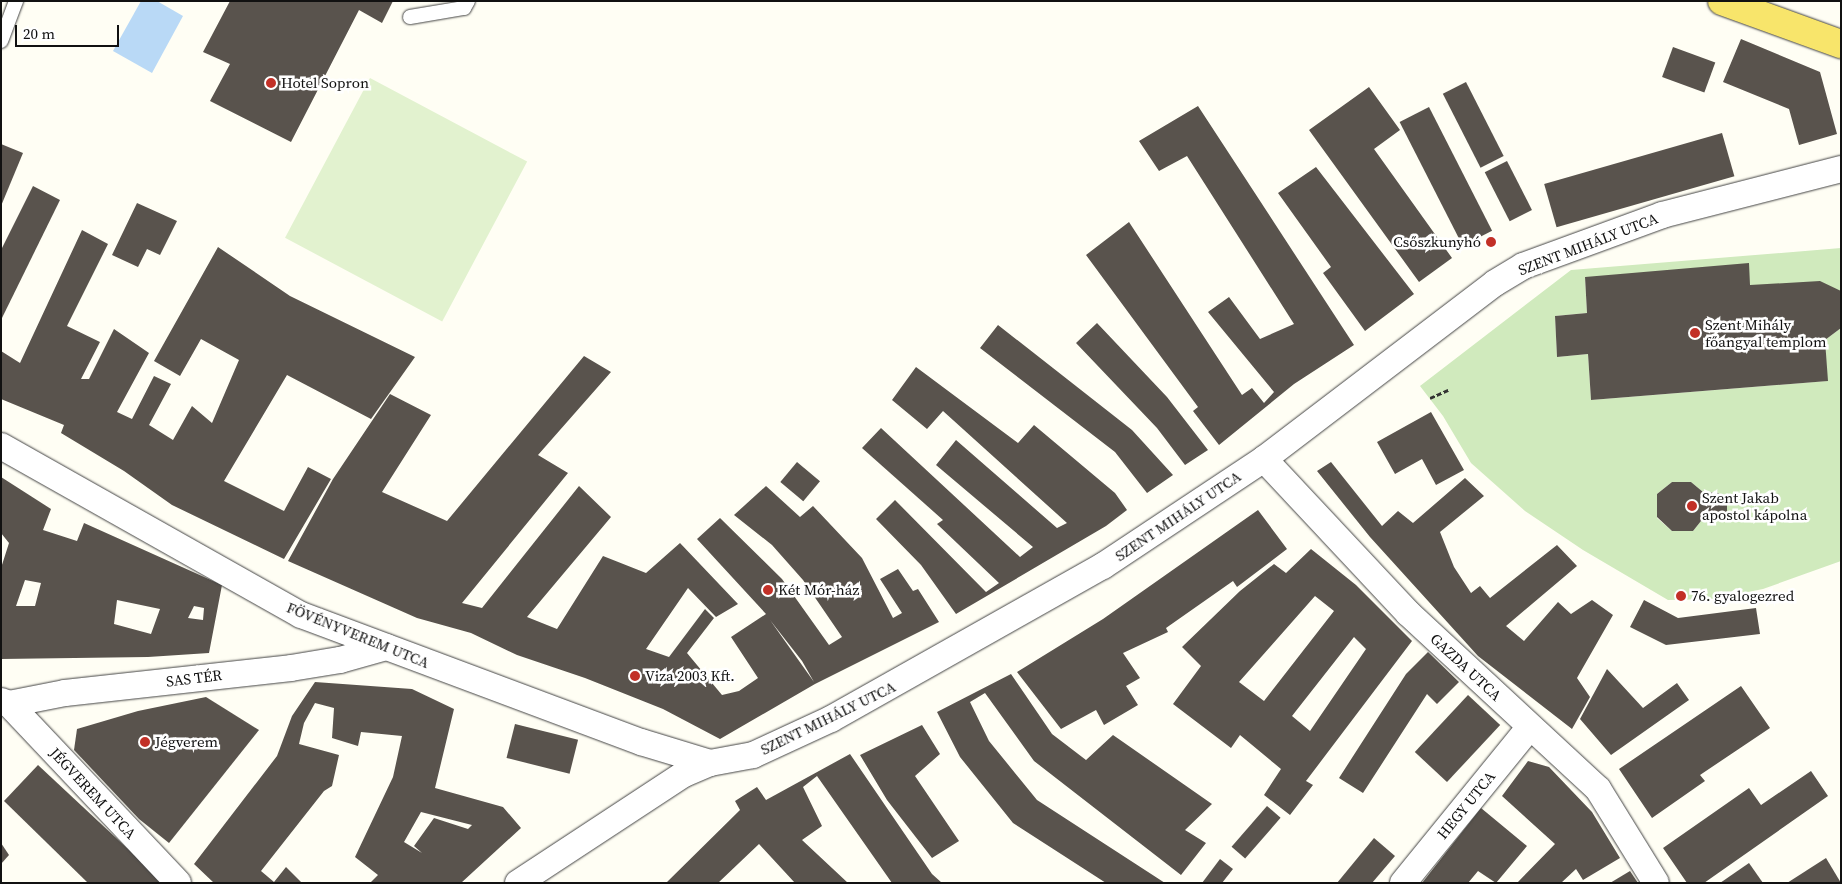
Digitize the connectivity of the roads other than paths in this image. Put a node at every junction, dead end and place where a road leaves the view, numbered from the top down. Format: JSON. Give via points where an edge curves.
{"nodes":[{"id":1,"x":16,"y":1,"type":"edge"},
{"id":2,"x":468,"y":1,"type":"edge"},
{"id":3,"x":1722,"y":1,"type":"edge"},
{"id":4,"x":410,"y":17,"type":"dead end"},
{"id":5,"x":1807,"y":32,"type":"junction"},
{"id":6,"x":1841,"y":37,"type":"edge"},
{"id":7,"x":1,"y":41,"type":"edge"},
{"id":8,"x":1841,"y":44,"type":"edge"},
{"id":9,"x":1841,"y":169,"type":"edge"},
{"id":10,"x":1,"y":446,"type":"edge"},
{"id":11,"x":1264,"y":459,"type":"junction"},
{"id":12,"x":301,"y":615,"type":"junction"},
{"id":13,"x":386,"y":647,"type":"junction"},
{"id":14,"x":291,"y":668,"type":"junction"},
{"id":15,"x":5,"y":702,"type":"edge"},
{"id":16,"x":1530,"y":727,"type":"junction"},
{"id":17,"x":710,"y":763,"type":"junction"},
{"id":18,"x":178,"y":883,"type":"edge"},
{"id":19,"x":518,"y":883,"type":"edge"},
{"id":20,"x":1403,"y":883,"type":"edge"},
{"id":21,"x":1656,"y":883,"type":"edge"}],
"edges":[{"from":1,"to":7,"type":"lane"},
{"from":2,"to":4,"type":"lane","via":[[464,8]]},
{"from":3,"to":5,"type":"main road"},
{"from":5,"to":6,"type":"main road"},
{"from":5,"to":8,"type":"main road"},
{"from":9,"to":11,"type":"street","name":"SZENT MIHÁLY UTCA","via":[[1662,215],[1523,266],[1495,283]]},
{"from":10,"to":12,"type":"street","name":"FÖVÉNYVEREM UTCA"},
{"from":11,"to":16,"type":"street","name":"GAZDA UTCA","via":[[1408,613]]},
{"from":11,"to":17,"type":"street","name":"SZENT MIHÁLY UTCA","via":[[1103,566],[943,659],[831,719],[753,755]]},
{"from":12,"to":13,"type":"street","name":"FÖVÉNYVEREM UTCA"},
{"from":12,"to":14,"type":"street","via":[[317,636],[318,648],[310,659]]},
{"from":13,"to":14,"type":"street","name":"SAS TÉR","via":[[340,660]]},
{"from":13,"to":17,"type":"street","name":"FÖVÉNYVEREM UTCA","via":[[641,742]]},
{"from":14,"to":15,"type":"street","name":"SAS TÉR"},
{"from":15,"to":18,"type":"street","name":"JÉGVEREM UTCA"},
{"from":16,"to":20,"type":"street","name":"HEGY UTCA"},
{"from":16,"to":21,"type":"street","name":"GAZDA UTCA","via":[[1598,789]]},
{"from":17,"to":19,"type":"street","name":"SZENT MIHÁLY UTCA","via":[[684,774]]}]}
